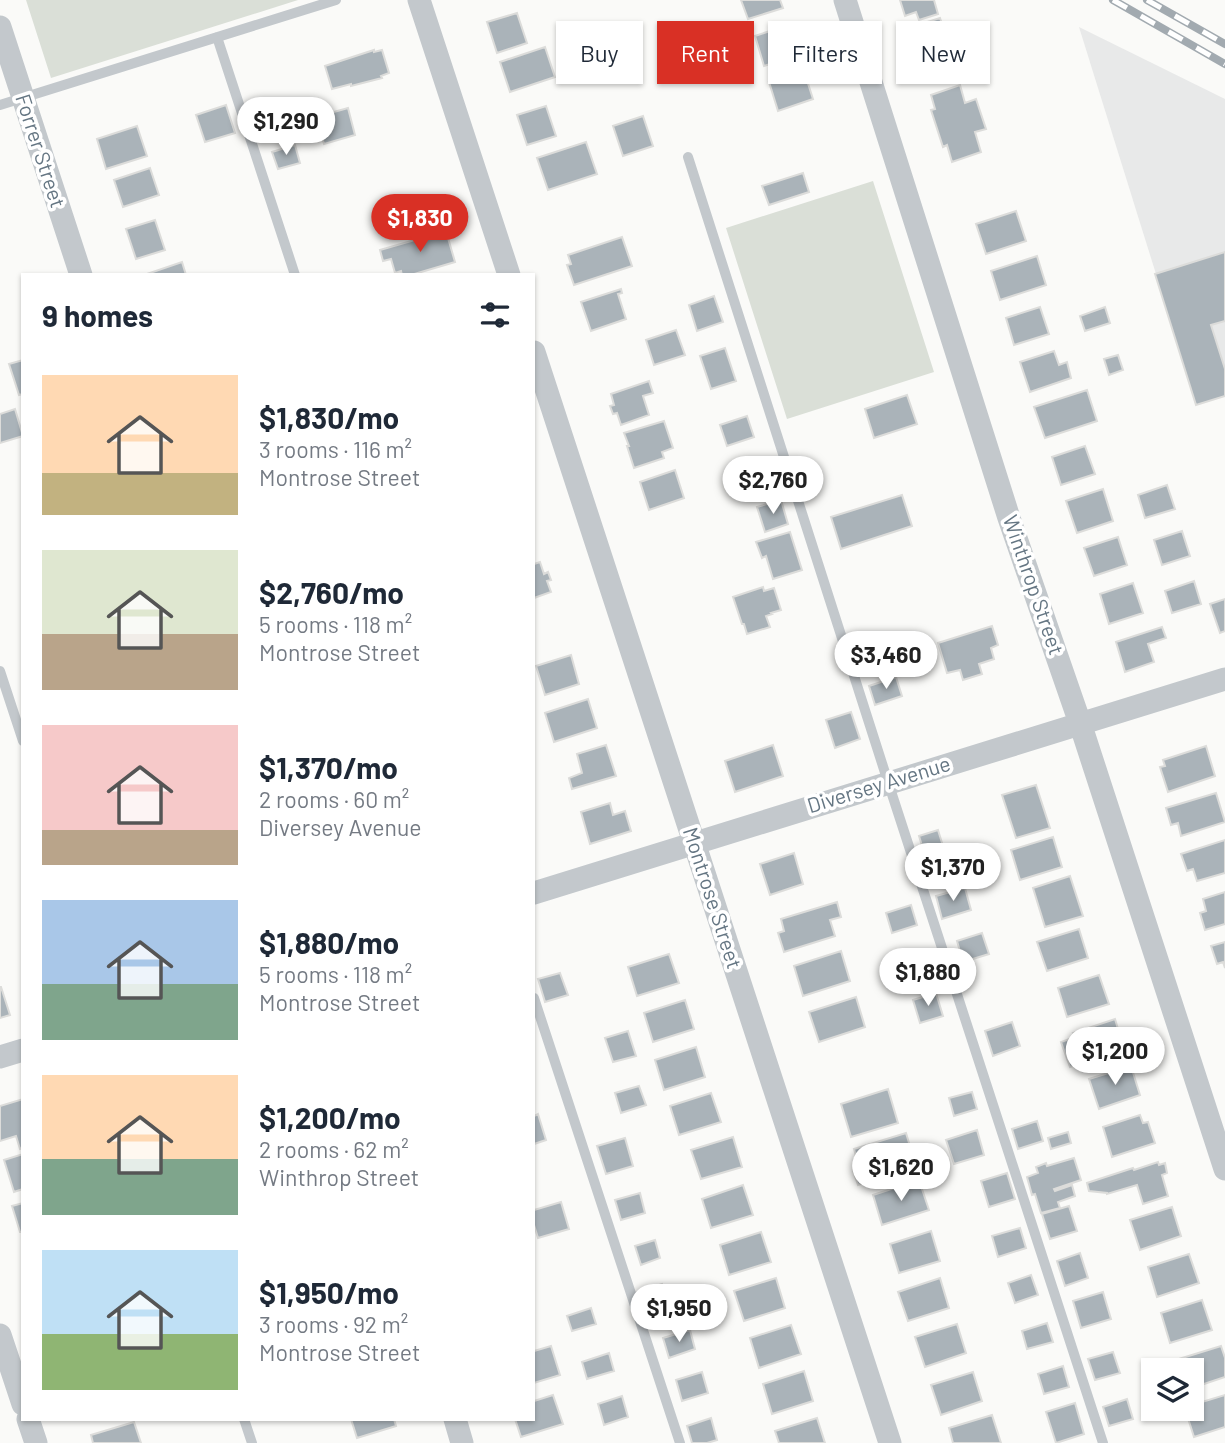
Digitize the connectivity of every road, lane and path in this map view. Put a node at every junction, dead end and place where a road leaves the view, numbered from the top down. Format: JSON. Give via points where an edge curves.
{"nodes":[{"id":1,"x":336,"y":0,"type":"edge"},
{"id":2,"x":419,"y":0,"type":"edge"},
{"id":3,"x":845,"y":0,"type":"edge"},
{"id":4,"x":0,"y":27,"type":"edge"},
{"id":5,"x":217,"y":37,"type":"junction"},
{"id":6,"x":23,"y":98,"type":"junction"},
{"id":7,"x":0,"y":105,"type":"edge"},
{"id":8,"x":688,"y":157,"type":"dead end"},
{"id":9,"x":80,"y":273,"type":"edge"},
{"id":10,"x":294,"y":273,"type":"edge"},
{"id":11,"x":508,"y":273,"type":"edge"},
{"id":12,"x":535,"y":355,"type":"edge"},
{"id":13,"x":0,"y":671,"type":"edge"},
{"id":14,"x":1225,"y":679,"type":"edge"},
{"id":15,"x":1080,"y":723,"type":"junction"},
{"id":16,"x":21,"y":735,"type":"edge"},
{"id":17,"x":888,"y":782,"type":"junction"},
{"id":18,"x":694,"y":844,"type":"junction"},
{"id":19,"x":535,"y":893,"type":"edge"},
{"id":20,"x":535,"y":1001,"type":"edge"},
{"id":21,"x":21,"y":1051,"type":"edge"},
{"id":22,"x":0,"y":1057,"type":"edge"},
{"id":23,"x":1225,"y":1169,"type":"edge"},
{"id":24,"x":0,"y":1335,"type":"edge"},
{"id":25,"x":21,"y":1398,"type":"edge"},
{"id":26,"x":29,"y":1421,"type":"edge"},
{"id":27,"x":245,"y":1421,"type":"edge"},
{"id":28,"x":456,"y":1421,"type":"edge"},
{"id":29,"x":36,"y":1443,"type":"edge"},
{"id":30,"x":252,"y":1443,"type":"edge"},
{"id":31,"x":462,"y":1443,"type":"edge"},
{"id":32,"x":680,"y":1443,"type":"edge"},
{"id":33,"x":890,"y":1443,"type":"edge"},
{"id":34,"x":1103,"y":1443,"type":"edge"}],
"edges":[{"from":1,"to":5,"type":"lane"},
{"from":2,"to":11,"type":"street"},
{"from":3,"to":15,"type":"street","name":"Winthrop Street","via":[[1005,505]]},
{"from":4,"to":6,"type":"street","name":"Forrer Street"},
{"from":5,"to":6,"type":"lane"},
{"from":5,"to":10,"type":"lane"},
{"from":6,"to":7,"type":"lane"},
{"from":6,"to":9,"type":"street","name":"Forrer Street"},
{"from":8,"to":17,"type":"lane"},
{"from":12,"to":18,"type":"street","name":"Montrose Street"},
{"from":13,"to":16,"type":"lane"},
{"from":14,"to":15,"type":"street","name":"Diversey Avenue"},
{"from":15,"to":17,"type":"street","name":"Diversey Avenue"},
{"from":15,"to":23,"type":"street","name":"Winthrop Street"},
{"from":17,"to":18,"type":"street","name":"Diversey Avenue"},
{"from":17,"to":34,"type":"lane"},
{"from":18,"to":19,"type":"street","name":"Diversey Avenue"},
{"from":18,"to":33,"type":"street","name":"Montrose Street"},
{"from":20,"to":32,"type":"lane"},
{"from":21,"to":22,"type":"street"},
{"from":24,"to":25,"type":"street"},
{"from":26,"to":29,"type":"street"},
{"from":27,"to":30,"type":"lane"},
{"from":28,"to":31,"type":"street"}]}
